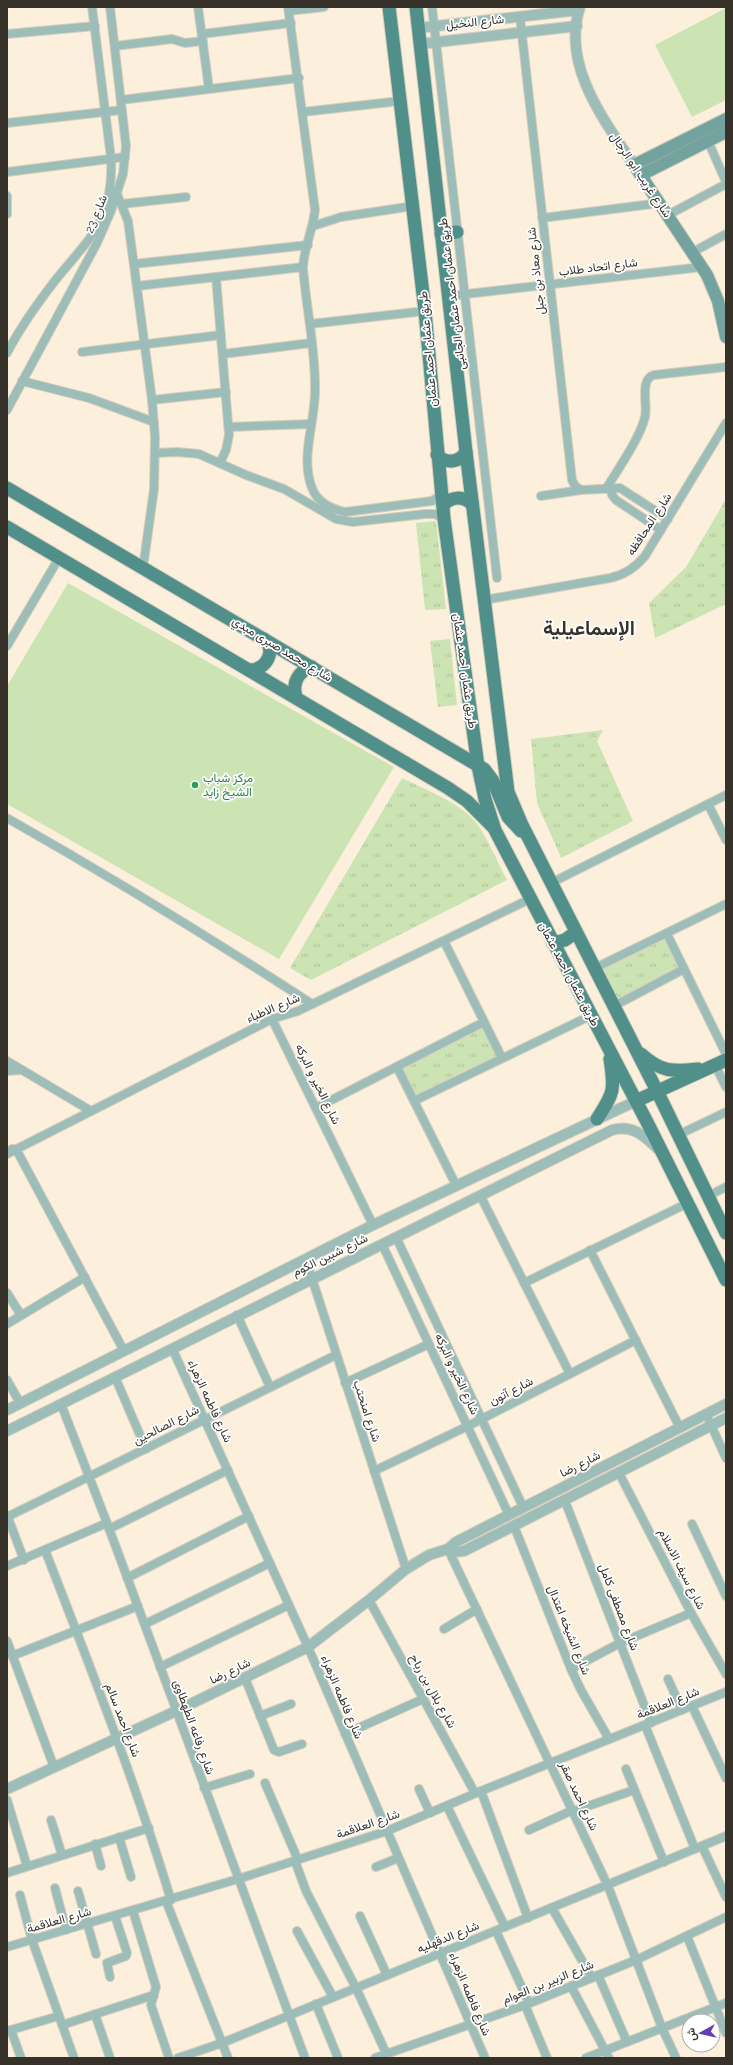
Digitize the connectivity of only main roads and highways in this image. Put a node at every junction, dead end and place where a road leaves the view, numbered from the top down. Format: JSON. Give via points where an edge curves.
{"nodes":[{"id":1,"x":389,"y":7,"type":"edge"},
{"id":2,"x":416,"y":7,"type":"edge"},
{"id":3,"x":726,"y":119,"type":"edge"},
{"id":4,"x":726,"y":132,"type":"edge"},
{"id":5,"x":638,"y":170,"type":"junction"},
{"id":6,"x":457,"y":232,"type":"road end"},
{"id":7,"x":441,"y":234,"type":"junction"},
{"id":8,"x":722,"y":299,"type":"edge"},
{"id":9,"x":726,"y":337,"type":"edge"},
{"id":10,"x":466,"y":452,"type":"junction"},
{"id":11,"x":437,"y":455,"type":"junction"},
{"id":12,"x":7,"y":488,"type":"edge"},
{"id":13,"x":442,"y":500,"type":"junction"},
{"id":14,"x":472,"y":504,"type":"junction"},
{"id":15,"x":7,"y":527,"type":"edge"},
{"id":16,"x":264,"y":639,"type":"junction"},
{"id":17,"x":312,"y":667,"type":"junction"},
{"id":18,"x":251,"y":670,"type":"junction"},
{"id":19,"x":296,"y":697,"type":"junction"},
{"id":20,"x":478,"y":766,"type":"junction"},
{"id":21,"x":495,"y":830,"type":"junction"},
{"id":22,"x":528,"y":838,"type":"junction"},
{"id":23,"x":576,"y":932,"type":"junction"},
{"id":24,"x":553,"y":943,"type":"junction"},
{"id":25,"x":609,"y":1048,"type":"junction"},
{"id":26,"x":637,"y":1051,"type":"junction"},
{"id":27,"x":716,"y":1064,"type":"edge"},
{"id":28,"x":659,"y":1096,"type":"junction"},
{"id":29,"x":636,"y":1101,"type":"junction"},
{"id":30,"x":597,"y":1119,"type":"road end"},
{"id":31,"x":648,"y":1124,"type":"junction"},
{"id":32,"x":726,"y":1233,"type":"edge"},
{"id":33,"x":726,"y":1280,"type":"edge"}],
"edges":[{"from":1,"to":11,"type":"main road","name":"طريق عثمان احمد عثمان","via":[[425,311]]},
{"from":2,"to":7,"type":"main road","name":"طريق عثمان احمد عثمان"},
{"from":3,"to":5,"type":"main road"},
{"from":4,"to":5,"type":"main road"},
{"from":5,"to":8,"type":"main road","name":"شارع غريب ابو الرجال"},
{"from":6,"to":7,"type":"main road"},
{"from":7,"to":10,"type":"main road","name":"طريق عثمان احمد عثمان"},
{"from":8,"to":9,"type":"main road","name":"شارع غريب ابو الرجال"},
{"from":10,"to":11,"type":"main road","via":[[452,462]]},
{"from":10,"to":14,"type":"main road","name":"طريق عثمان احمد عثمان"},
{"from":11,"to":13,"type":"main road","name":"طريق عثمان احمد عثمان"},
{"from":12,"to":16,"type":"main road","name":"شارع محمد صبرى مبدي"},
{"from":13,"to":14,"type":"main road","via":[[464,498]]},
{"from":13,"to":20,"type":"main road","name":"طريق عثمان احمد عثمان"},
{"from":14,"to":22,"type":"main road","name":"طريق عثمان احمد عثمان","via":[[505,776],[513,804]]},
{"from":15,"to":18,"type":"main road"},
{"from":16,"to":17,"type":"main road","name":"شارع محمد صبرى مبدي"},
{"from":16,"to":18,"type":"main road","via":[[270,648],[268,659],[261,667]]},
{"from":17,"to":19,"type":"main road","via":[[307,668],[299,676],[294,686]]},
{"from":17,"to":20,"type":"main road","name":"شارع محمد صبرى مبدي"},
{"from":18,"to":19,"type":"main road"},
{"from":19,"to":21,"type":"main road","via":[[458,794]]},
{"from":20,"to":21,"type":"main road","name":"طريق عثمان احمد عثمان"},
{"from":20,"to":22,"type":"main road","name":"شارع محمد صبرى مبدي","via":[[491,776],[508,817]]},
{"from":21,"to":24,"type":"main road","name":"طريق عثمان احمد عثمان"},
{"from":22,"to":23,"type":"main road","name":"طريق عثمان احمد عثمان"},
{"from":23,"to":24,"type":"main road","via":[[566,940]]},
{"from":23,"to":26,"type":"main road","name":"طريق عثمان احمد عثمان"},
{"from":24,"to":25,"type":"main road","name":"طريق عثمان احمد عثمان"},
{"from":25,"to":29,"type":"main road","name":"طريق عثمان احمد عثمان"},
{"from":25,"to":30,"type":"main road","via":[[613,1090]]},
{"from":26,"to":27,"type":"main road","via":[[652,1064],[672,1071]]},
{"from":26,"to":28,"type":"main road","name":"طريق عثمان احمد عثمان"},
{"from":27,"to":28,"type":"main road","via":[[682,1080]]},
{"from":28,"to":29,"type":"main road"},
{"from":28,"to":31,"type":"main road"},
{"from":28,"to":32,"type":"main road","name":"طريق عثمان احمد عثمان"},
{"from":29,"to":31,"type":"main road","name":"طريق عثمان احمد عثمان"},
{"from":31,"to":33,"type":"main road","name":"طريق عثمان احمد عثمان"}]}
